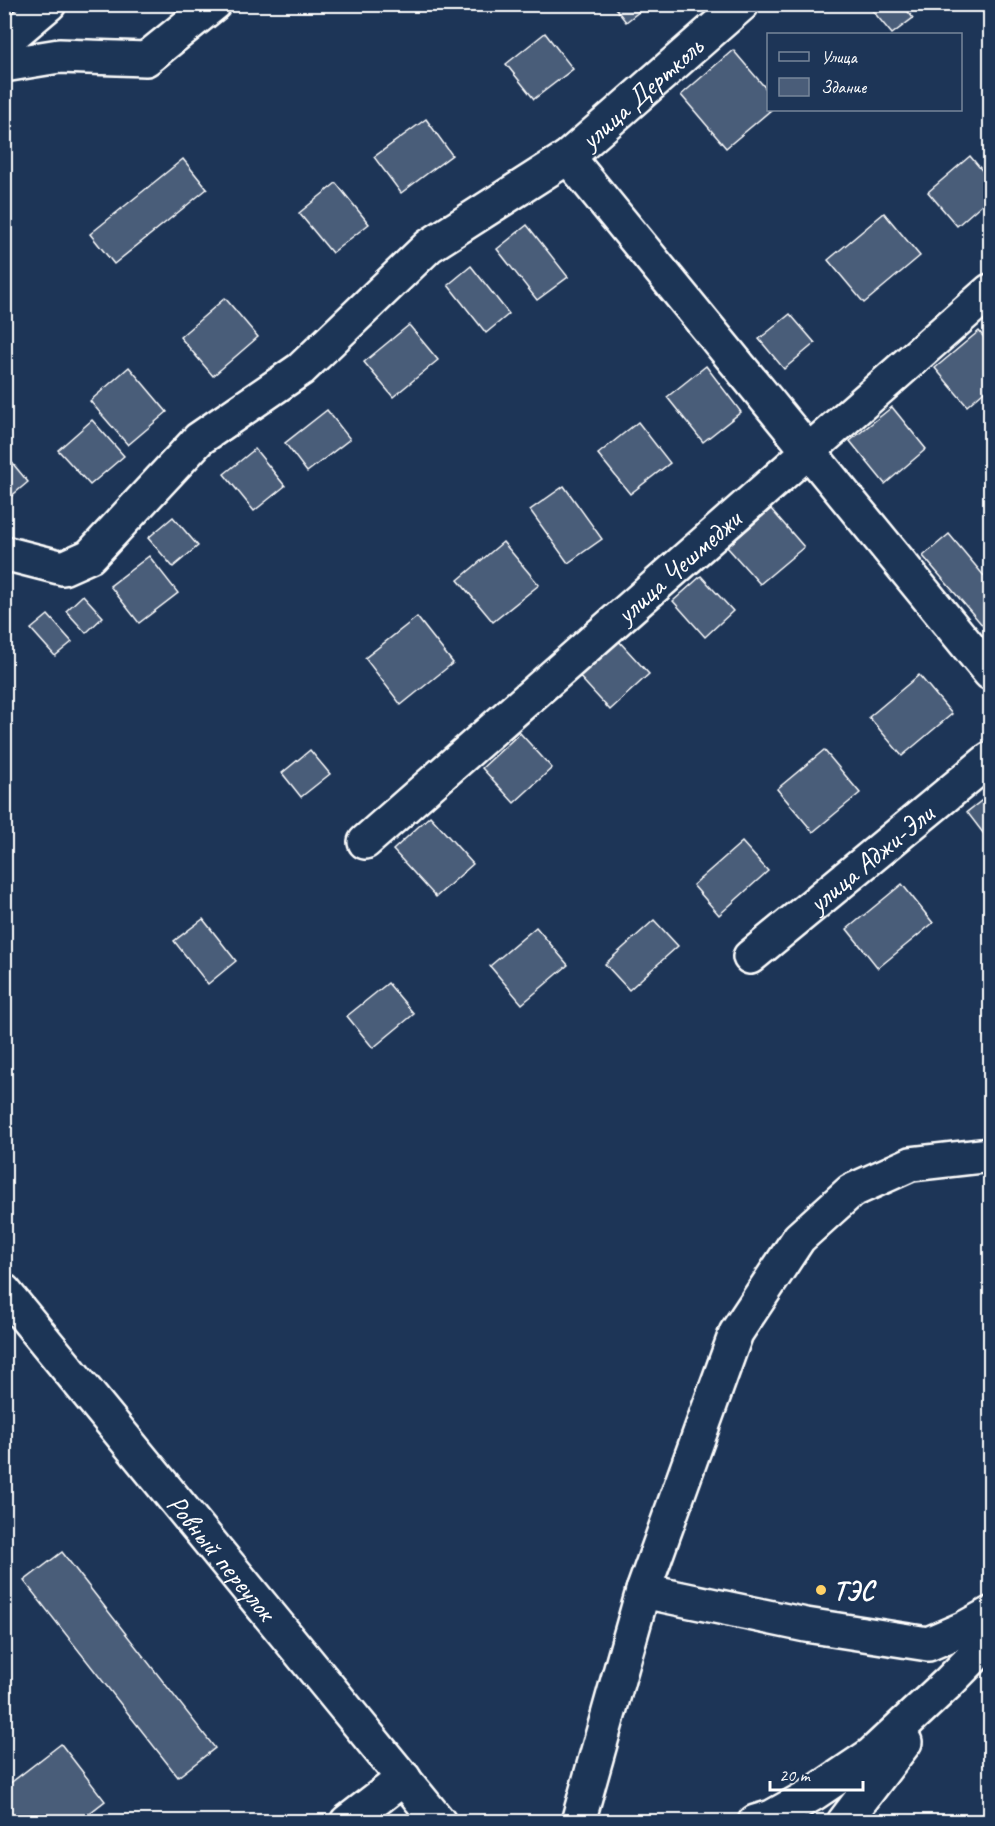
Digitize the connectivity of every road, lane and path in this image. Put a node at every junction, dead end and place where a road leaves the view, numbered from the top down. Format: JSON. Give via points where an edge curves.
{"nodes":[{"id":1,"x":49,"y":4,"type":"edge"},
{"id":2,"x":214,"y":4,"type":"edge"},
{"id":3,"x":742,"y":4,"type":"edge"},
{"id":4,"x":4,"y":42,"type":"edge"},
{"id":5,"x":4,"y":65,"type":"edge"},
{"id":6,"x":568,"y":158,"type":"junction"},
{"id":7,"x":990,"y":291,"type":"edge"},
{"id":8,"x":809,"y":452,"type":"junction"},
{"id":9,"x":4,"y":553,"type":"edge"},
{"id":10,"x":990,"y":673,"type":"edge"},
{"id":11,"x":990,"y":759,"type":"edge"},
{"id":12,"x":365,"y":842,"type":"dead end"},
{"id":13,"x":750,"y":957,"type":"dead end"},
{"id":14,"x":990,"y":1155,"type":"edge"},
{"id":15,"x":4,"y":1291,"type":"edge"},
{"id":16,"x":643,"y":1591,"type":"junction"},
{"id":17,"x":990,"y":1614,"type":"edge"},
{"id":18,"x":990,"y":1640,"type":"edge"},
{"id":19,"x":948,"y":1683,"type":"junction"},
{"id":20,"x":404,"y":1778,"type":"junction"},
{"id":21,"x":347,"y":1821,"type":"edge"},
{"id":22,"x":440,"y":1821,"type":"edge"},
{"id":23,"x":578,"y":1821,"type":"edge"},
{"id":24,"x":755,"y":1821,"type":"edge"},
{"id":25,"x":844,"y":1821,"type":"edge"}],
"edges":[{"from":1,"to":4,"type":"street"},
{"from":2,"to":5,"type":"street","via":[[147,59],[59,56]]},
{"from":3,"to":6,"type":"street","name":"улица Дертколь"},
{"from":6,"to":8,"type":"street"},
{"from":6,"to":9,"type":"street","name":"улица Дертколь","via":[[429,246],[301,369],[199,439],[90,556],[63,568]]},
{"from":7,"to":8,"type":"street","name":"улица Чешмеджи"},
{"from":8,"to":10,"type":"street"},
{"from":8,"to":12,"type":"street","name":"улица Чешмеджи"},
{"from":11,"to":13,"type":"street","name":"улица Аджи-Эли"},
{"from":14,"to":16,"type":"street","via":[[911,1164],[851,1191],[800,1238],[736,1333]]},
{"from":15,"to":20,"type":"street","name":"Ровный переулок"},
{"from":16,"to":17,"type":"street","via":[[806,1625],[928,1644]]},
{"from":16,"to":23,"type":"street"},
{"from":18,"to":19,"type":"street"},
{"from":19,"to":24,"type":"street","via":[[871,1755],[813,1794],[772,1817]]},
{"from":19,"to":25,"type":"street"},
{"from":20,"to":21,"type":"street"},
{"from":20,"to":22,"type":"street","name":"Ровный переулок"}]}
